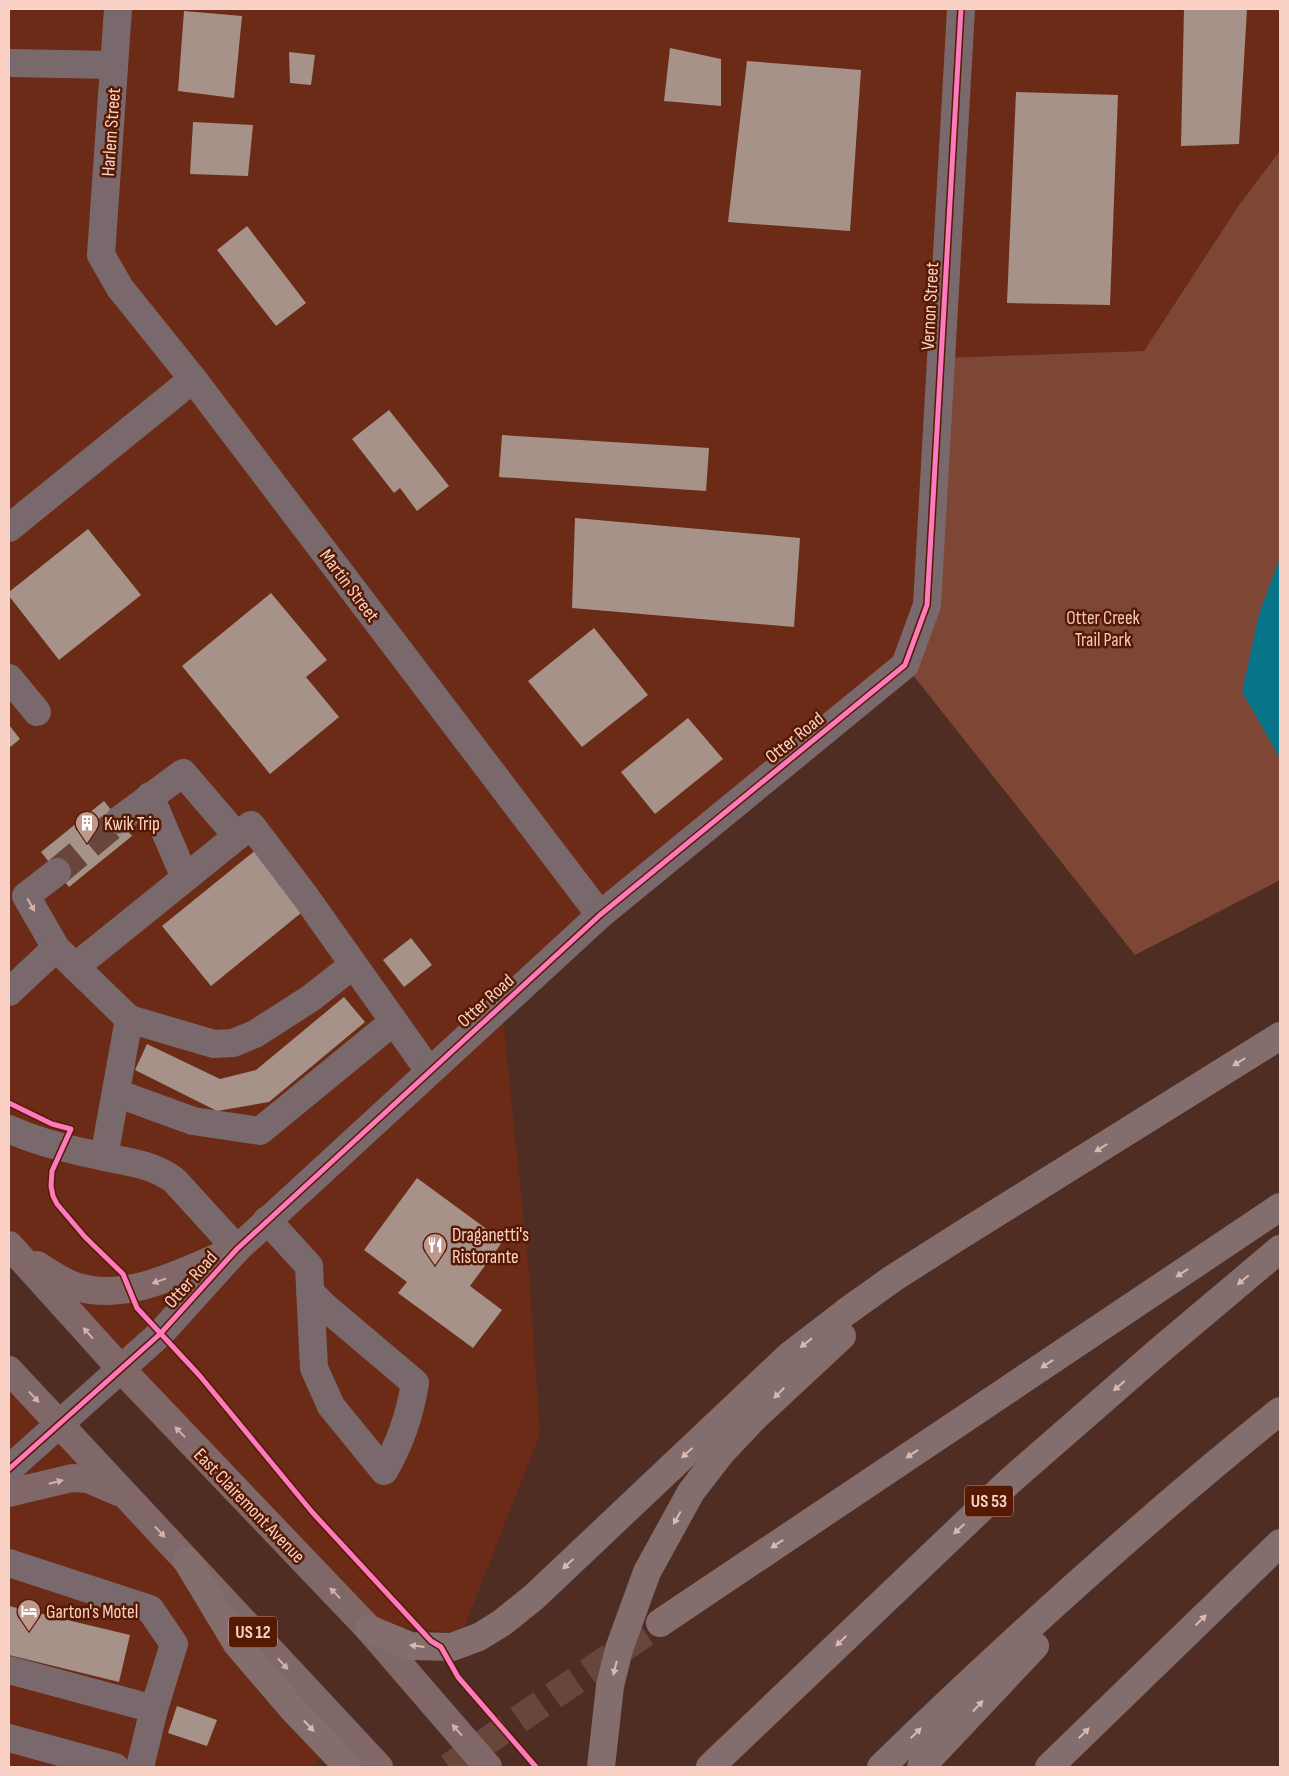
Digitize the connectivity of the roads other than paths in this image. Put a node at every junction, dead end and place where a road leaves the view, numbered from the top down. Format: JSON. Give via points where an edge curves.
{"nodes":[{"id":1,"x":118,"y":9,"type":"edge"},
{"id":2,"x":961,"y":9,"type":"edge"},
{"id":3,"x":9,"y":63,"type":"edge"},
{"id":4,"x":114,"y":65,"type":"junction"},
{"id":5,"x":101,"y":254,"type":"joint"},
{"id":6,"x":193,"y":380,"type":"junction"},
{"id":7,"x":9,"y":528,"type":"edge"},
{"id":8,"x":926,"y":605,"type":"joint"},
{"id":9,"x":9,"y":678,"type":"edge"},
{"id":10,"x":37,"y":712,"type":"dead end"},
{"id":11,"x":150,"y":796,"type":"junction"},
{"id":12,"x":119,"y":820,"type":"tunnel mouth"},
{"id":13,"x":237,"y":836,"type":"junction"},
{"id":14,"x":57,"y":872,"type":"tunnel mouth"},
{"id":15,"x":185,"y":878,"type":"junction"},
{"id":16,"x":600,"y":915,"type":"junction"},
{"id":17,"x":66,"y":958,"type":"junction"},
{"id":18,"x":352,"y":965,"type":"junction"},
{"id":19,"x":13,"y":981,"type":"edge"},
{"id":20,"x":129,"y":1019,"type":"junction"},
{"id":21,"x":393,"y":1022,"type":"junction"},
{"id":22,"x":1280,"y":1036,"type":"edge"},
{"id":23,"x":430,"y":1071,"type":"junction"},
{"id":24,"x":116,"y":1093,"type":"junction"},
{"id":25,"x":9,"y":1129,"type":"edge"},
{"id":26,"x":104,"y":1157,"type":"junction"},
{"id":27,"x":1280,"y":1207,"type":"edge"},
{"id":28,"x":267,"y":1220,"type":"junction"},
{"id":29,"x":961,"y":1235,"type":"junction"},
{"id":30,"x":11,"y":1248,"type":"edge"},
{"id":31,"x":237,"y":1249,"type":"junction"},
{"id":32,"x":1280,"y":1249,"type":"edge"},
{"id":33,"x":310,"y":1292,"type":"junction"},
{"id":34,"x":121,"y":1369,"type":"junction"},
{"id":35,"x":9,"y":1370,"type":"edge"},
{"id":36,"x":1280,"y":1411,"type":"edge"},
{"id":37,"x":59,"y":1424,"type":"junction"},
{"id":38,"x":1255,"y":1431,"type":"junction"},
{"id":39,"x":9,"y":1469,"type":"edge"},
{"id":40,"x":9,"y":1493,"type":"edge"},
{"id":41,"x":127,"y":1497,"type":"junction"},
{"id":42,"x":1280,"y":1543,"type":"edge"},
{"id":43,"x":187,"y":1561,"type":"junction"},
{"id":44,"x":9,"y":1563,"type":"edge"},
{"id":45,"x":660,"y":1623,"type":"tunnel mouth"},
{"id":46,"x":369,"y":1629,"type":"junction"},
{"id":47,"x":9,"y":1670,"type":"edge"},
{"id":48,"x":154,"y":1709,"type":"junction"},
{"id":49,"x":9,"y":1738,"type":"edge"},
{"id":50,"x":115,"y":1767,"type":"edge"},
{"id":51,"x":140,"y":1767,"type":"edge"},
{"id":52,"x":348,"y":1767,"type":"edge"},
{"id":53,"x":379,"y":1767,"type":"edge"},
{"id":54,"x":488,"y":1767,"type":"edge"},
{"id":55,"x":601,"y":1767,"type":"edge"},
{"id":56,"x":710,"y":1767,"type":"edge"},
{"id":57,"x":881,"y":1767,"type":"edge"},
{"id":58,"x":921,"y":1767,"type":"edge"},
{"id":59,"x":1049,"y":1767,"type":"edge"}],
"edges":[{"from":1,"to":4,"type":"street","name":"Harlem Street"},
{"from":2,"to":8,"type":"street","name":"Vernon Street"},
{"from":3,"to":4,"type":"street"},
{"from":4,"to":5,"type":"street","name":"Harlem Street"},
{"from":5,"to":6,"type":"street","name":"Martin Street","via":[[120,288]]},
{"from":6,"to":7,"type":"street"},
{"from":6,"to":16,"type":"street","name":"Martin Street"},
{"from":8,"to":16,"type":"street","name":"Otter Road","via":[[905,665]]},
{"from":9,"to":10,"type":"street"},
{"from":11,"to":12,"type":"street"},
{"from":11,"to":13,"type":"street","via":[[183,773]]},
{"from":11,"to":15,"type":"street"},
{"from":13,"to":15,"type":"street"},
{"from":13,"to":18,"type":"street","via":[[251,826],[305,896]]},
{"from":14,"to":17,"type":"street","one_way":true,"via":[[26,896]]},
{"from":15,"to":17,"type":"street"},
{"from":16,"to":23,"type":"street","name":"Otter Road"},
{"from":17,"to":19,"type":"street"},
{"from":17,"to":20,"type":"street"},
{"from":18,"to":20,"type":"street","via":[[310,998],[255,1034],[234,1043],[214,1044]]},
{"from":18,"to":21,"type":"street"},
{"from":20,"to":24,"type":"street"},
{"from":21,"to":23,"type":"street"},
{"from":21,"to":24,"type":"street","via":[[260,1131],[193,1121]]},
{"from":22,"to":29,"type":"highway","one_way":true},
{"from":23,"to":28,"type":"street","name":"Otter Road"},
{"from":24,"to":26,"type":"street"},
{"from":25,"to":26,"type":"street"},
{"from":26,"to":31,"type":"street","via":[[152,1167],[174,1180]]},
{"from":27,"to":45,"type":"highway","one_way":true},
{"from":28,"to":31,"type":"street","name":"Otter Road"},
{"from":28,"to":33,"type":"street","via":[[309,1266]]},
{"from":29,"to":46,"type":"highway","one_way":true,"via":[[892,1279],[790,1355],[503,1622],[479,1637],[447,1647],[410,1646]]},
{"from":29,"to":55,"type":"highway","one_way":true,"via":[[868,1312],[783,1390],[721,1453],[691,1492],[647,1572],[619,1649],[610,1686]]},
{"from":31,"to":30,"type":"main road","one_way":true,"via":[[130,1290],[102,1291],[70,1284]]},
{"from":34,"to":30,"type":"main road","name":"East Clairemont Avenue","one_way":true},
{"from":31,"to":34,"type":"street","name":"Otter Road","via":[[160,1334]]},
{"from":32,"to":56,"type":"highway","number":"US 53","one_way":true,"via":[[1011,1480]]},
{"from":33,"to":33,"type":"street","via":[[314,1368],[331,1406],[384,1471],[394,1454],[412,1404],[415,1383]]},
{"from":34,"to":37,"type":"street","name":"Otter Road"},
{"from":46,"to":34,"type":"main road","name":"East Clairemont Avenue","one_way":true},
{"from":35,"to":37,"type":"main road","number":"US 12","one_way":true},
{"from":36,"to":38,"type":"highway"},
{"from":37,"to":39,"type":"street","name":"Otter Road"},
{"from":37,"to":41,"type":"main road","number":"US 12"},
{"from":57,"to":38,"type":"highway","one_way":true,"via":[[1099,1565]]},
{"from":58,"to":38,"type":"highway","one_way":true,"via":[[1023,1659]]},
{"from":40,"to":41,"type":"main road","one_way":true,"via":[[72,1478],[99,1482]]},
{"from":41,"to":43,"type":"main road","number":"US 12","one_way":true},
{"from":59,"to":42,"type":"highway","one_way":true},
{"from":43,"to":52,"type":"highway","one_way":true,"via":[[238,1644]]},
{"from":43,"to":53,"type":"main road","number":"US 12","one_way":true},
{"from":44,"to":48,"type":"street","via":[[150,1609],[174,1644]]},
{"from":54,"to":46,"type":"main road","name":"East Clairemont Avenue","one_way":true},
{"from":47,"to":48,"type":"street"},
{"from":48,"to":51,"type":"street"},
{"from":49,"to":50,"type":"street"}]}
